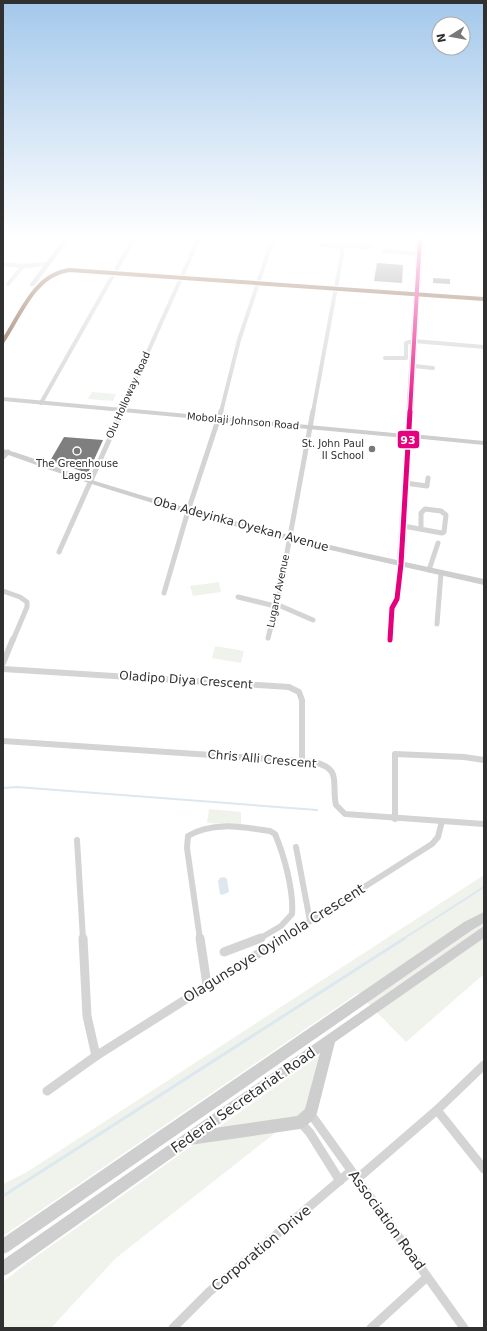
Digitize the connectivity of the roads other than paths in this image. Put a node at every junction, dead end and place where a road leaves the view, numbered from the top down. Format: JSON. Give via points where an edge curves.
{"nodes":[{"id":1,"x":22,"y":300,"type":"edge"},
{"id":2,"x":28,"y":300,"type":"edge"},
{"id":3,"x":99,"y":300,"type":"edge"},
{"id":4,"x":170,"y":300,"type":"edge"},
{"id":5,"x":253,"y":300,"type":"edge"},
{"id":6,"x":333,"y":300,"type":"edge"},
{"id":7,"x":416,"y":300,"type":"edge"},
{"id":8,"x":3,"y":329,"type":"edge"},
{"id":9,"x":3,"y":341,"type":"edge"},
{"id":10,"x":414,"y":341,"type":"junction"},
{"id":11,"x":484,"y":347,"type":"edge"},
{"id":12,"x":385,"y":358,"type":"dead end"},
{"id":13,"x":414,"y":366,"type":"junction"},
{"id":14,"x":433,"y":368,"type":"dead end"},
{"id":15,"x":3,"y":399,"type":"edge"},
{"id":16,"x":41,"y":403,"type":"junction"},
{"id":17,"x":120,"y":410,"type":"junction"},
{"id":18,"x":219,"y":419,"type":"junction"},
{"id":19,"x":310,"y":426,"type":"junction"},
{"id":20,"x":408,"y":437,"type":"junction"},
{"id":21,"x":484,"y":443,"type":"edge"},
{"id":22,"x":4,"y":453,"type":"edge"},
{"id":23,"x":428,"y":478,"type":"dead end"},
{"id":24,"x":91,"y":482,"type":"junction"},
{"id":25,"x":405,"y":483,"type":"junction"},
{"id":26,"x":188,"y":511,"type":"junction"},
{"id":27,"x":403,"y":526,"type":"junction"},
{"id":28,"x":421,"y":528,"type":"junction"},
{"id":29,"x":289,"y":537,"type":"junction"},
{"id":30,"x":438,"y":543,"type":"dead end"},
{"id":31,"x":58,"y":552,"type":"dead end"},
{"id":32,"x":401,"y":564,"type":"junction"},
{"id":33,"x":429,"y":570,"type":"junction"},
{"id":34,"x":441,"y":573,"type":"junction"},
{"id":35,"x":484,"y":582,"type":"edge"},
{"id":36,"x":3,"y":591,"type":"edge"},
{"id":37,"x":164,"y":593,"type":"dead end"},
{"id":38,"x":238,"y":597,"type":"dead end"},
{"id":39,"x":276,"y":605,"type":"junction"},
{"id":40,"x":313,"y":620,"type":"dead end"},
{"id":41,"x":437,"y":624,"type":"dead end"},
{"id":42,"x":268,"y":638,"type":"dead end"},
{"id":43,"x":390,"y":640,"type":"dead end"},
{"id":44,"x":3,"y":663,"type":"edge"},
{"id":45,"x":3,"y":669,"type":"edge"},
{"id":46,"x":3,"y":741,"type":"edge"},
{"id":47,"x":484,"y":760,"type":"edge"},
{"id":48,"x":302,"y":761,"type":"junction"},
{"id":49,"x":395,"y":819,"type":"junction"},
{"id":50,"x":442,"y":821,"type":"junction"},
{"id":51,"x":484,"y":824,"type":"edge"},
{"id":52,"x":77,"y":840,"type":"dead end"},
{"id":53,"x":296,"y":847,"type":"dead end"},
{"id":54,"x":484,"y":917,"type":"edge"},
{"id":55,"x":310,"y":921,"type":"junction"},
{"id":56,"x":484,"y":931,"type":"edge"},
{"id":57,"x":224,"y":952,"type":"dead end"},
{"id":58,"x":207,"y":985,"type":"junction"},
{"id":59,"x":330,"y":1039,"type":"junction"},
{"id":60,"x":96,"y":1056,"type":"junction"},
{"id":61,"x":484,"y":1065,"type":"edge"},
{"id":62,"x":47,"y":1090,"type":"dead end"},
{"id":63,"x":437,"y":1110,"type":"junction"},
{"id":64,"x":310,"y":1113,"type":"junction"},
{"id":65,"x":300,"y":1122,"type":"junction"},
{"id":66,"x":188,"y":1138,"type":"junction"},
{"id":67,"x":484,"y":1169,"type":"edge"},
{"id":68,"x":351,"y":1170,"type":"junction"},
{"id":69,"x":357,"y":1179,"type":"junction"},
{"id":70,"x":340,"y":1181,"type":"junction"},
{"id":71,"x":3,"y":1246,"type":"edge"},
{"id":72,"x":3,"y":1269,"type":"edge"},
{"id":73,"x":427,"y":1277,"type":"junction"},
{"id":74,"x":172,"y":1328,"type":"edge"},
{"id":75,"x":371,"y":1328,"type":"edge"},
{"id":76,"x":464,"y":1328,"type":"edge"}],
"edges":[{"from":1,"to":8,"type":"main road"},
{"from":2,"to":9,"type":"main road"},
{"from":3,"to":16,"type":"street"},
{"from":4,"to":17,"type":"street","name":"Olu Holloway Road"},
{"from":5,"to":18,"type":"street","via":[[239,340]]},
{"from":6,"to":19,"type":"street","name":"Lugard Avenue"},
{"from":7,"to":10,"type":"main road"},
{"from":10,"to":11,"type":"street"},
{"from":10,"to":12,"type":"street","via":[[406,343],[406,358]]},
{"from":10,"to":13,"type":"main road"},
{"from":13,"to":14,"type":"street"},
{"from":13,"to":20,"type":"main road"},
{"from":15,"to":16,"type":"main road","name":"Mobolaji Johnson Road"},
{"from":16,"to":17,"type":"main road","name":"Mobolaji Johnson Road"},
{"from":17,"to":18,"type":"main road","name":"Mobolaji Johnson Road"},
{"from":17,"to":24,"type":"street","name":"Olu Holloway Road"},
{"from":18,"to":19,"type":"main road","name":"Mobolaji Johnson Road"},
{"from":18,"to":26,"type":"street"},
{"from":19,"to":20,"type":"main road","name":"Mobolaji Johnson Road"},
{"from":19,"to":29,"type":"street","name":"Lugard Avenue"},
{"from":20,"to":21,"type":"main road","name":"Mobolaji Johnson Road"},
{"from":20,"to":25,"type":"main road"},
{"from":22,"to":24,"type":"main road","name":"Oba Adeyinka Oyekan Avenue"},
{"from":23,"to":25,"type":"street","via":[[427,486]]},
{"from":24,"to":26,"type":"main road","name":"Oba Adeyinka Oyekan Avenue"},
{"from":24,"to":31,"type":"street","name":"Olu Holloway Road"},
{"from":25,"to":27,"type":"main road"},
{"from":26,"to":29,"type":"main road","name":"Oba Adeyinka Oyekan Avenue"},
{"from":26,"to":37,"type":"street"},
{"from":27,"to":28,"type":"street"},
{"from":27,"to":32,"type":"main road"},
{"from":28,"to":28,"type":"street","via":[[421,513],[425,509],[441,511],[446,515],[444,532]]},
{"from":29,"to":32,"type":"main road","name":"Oba Adeyinka Oyekan Avenue"},
{"from":29,"to":39,"type":"street","name":"Lugard Avenue"},
{"from":30,"to":33,"type":"street"},
{"from":32,"to":33,"type":"main road","name":"Oba Adeyinka Oyekan Avenue"},
{"from":32,"to":43,"type":"street","via":[[397,599],[392,608]]},
{"from":33,"to":34,"type":"main road","name":"Oba Adeyinka Oyekan Avenue"},
{"from":34,"to":35,"type":"main road","name":"Oba Adeyinka Oyekan Avenue"},
{"from":34,"to":41,"type":"street"},
{"from":36,"to":44,"type":"street","via":[[27,602]]},
{"from":38,"to":39,"type":"street"},
{"from":39,"to":40,"type":"street","via":[[290,608],[299,615]]},
{"from":39,"to":42,"type":"street","name":"Lugard Avenue"},
{"from":45,"to":48,"type":"street","name":"Oladipo Diya Crescent","via":[[289,687],[299,692],[302,700]]},
{"from":46,"to":48,"type":"street","name":"Chris Alli Crescent"},
{"from":47,"to":49,"type":"street","via":[[395,754]]},
{"from":48,"to":49,"type":"street","name":"Chris Alli Crescent","via":[[322,765],[332,771],[336,806],[344,814]]},
{"from":49,"to":50,"type":"street","name":"Chris Alli Crescent"},
{"from":50,"to":51,"type":"street","name":"Chris Alli Crescent"},
{"from":50,"to":55,"type":"street","name":"Olagunsoye Oyinlola Crescent","via":[[438,838],[432,844]]},
{"from":52,"to":60,"type":"street","via":[[87,1016]]},
{"from":53,"to":55,"type":"street"},
{"from":54,"to":71,"type":"main road","name":"Federal Secretariat Road"},
{"from":55,"to":58,"type":"street","name":"Olagunsoye Oyinlola Crescent"},
{"from":56,"to":59,"type":"main road","name":"Federal Secretariat Road"},
{"from":57,"to":58,"type":"street","via":[[254,942],[288,921],[292,915],[292,898],[277,839],[270,831],[218,828],[188,836],[187,848]]},
{"from":58,"to":60,"type":"street","name":"Olagunsoye Oyinlola Crescent"},
{"from":59,"to":64,"type":"main road"},
{"from":59,"to":66,"type":"main road","name":"Federal Secretariat Road"},
{"from":60,"to":62,"type":"street","name":"Olagunsoye Oyinlola Crescent"},
{"from":61,"to":63,"type":"street"},
{"from":63,"to":67,"type":"street"},
{"from":63,"to":69,"type":"street"},
{"from":64,"to":65,"type":"main road"},
{"from":64,"to":68,"type":"street","name":"Association Road"},
{"from":65,"to":66,"type":"main road"},
{"from":65,"to":70,"type":"street","name":"Association Road","via":[[310,1133]]},
{"from":66,"to":72,"type":"main road","name":"Federal Secretariat Road"},
{"from":68,"to":69,"type":"street","name":"Association Road"},
{"from":68,"to":70,"type":"street","name":"Corporation Drive"},
{"from":69,"to":73,"type":"street","name":"Association Road"},
{"from":70,"to":74,"type":"street","name":"Corporation Drive","via":[[209,1292]]},
{"from":73,"to":75,"type":"street"},
{"from":73,"to":76,"type":"street","name":"Association Road"}]}
